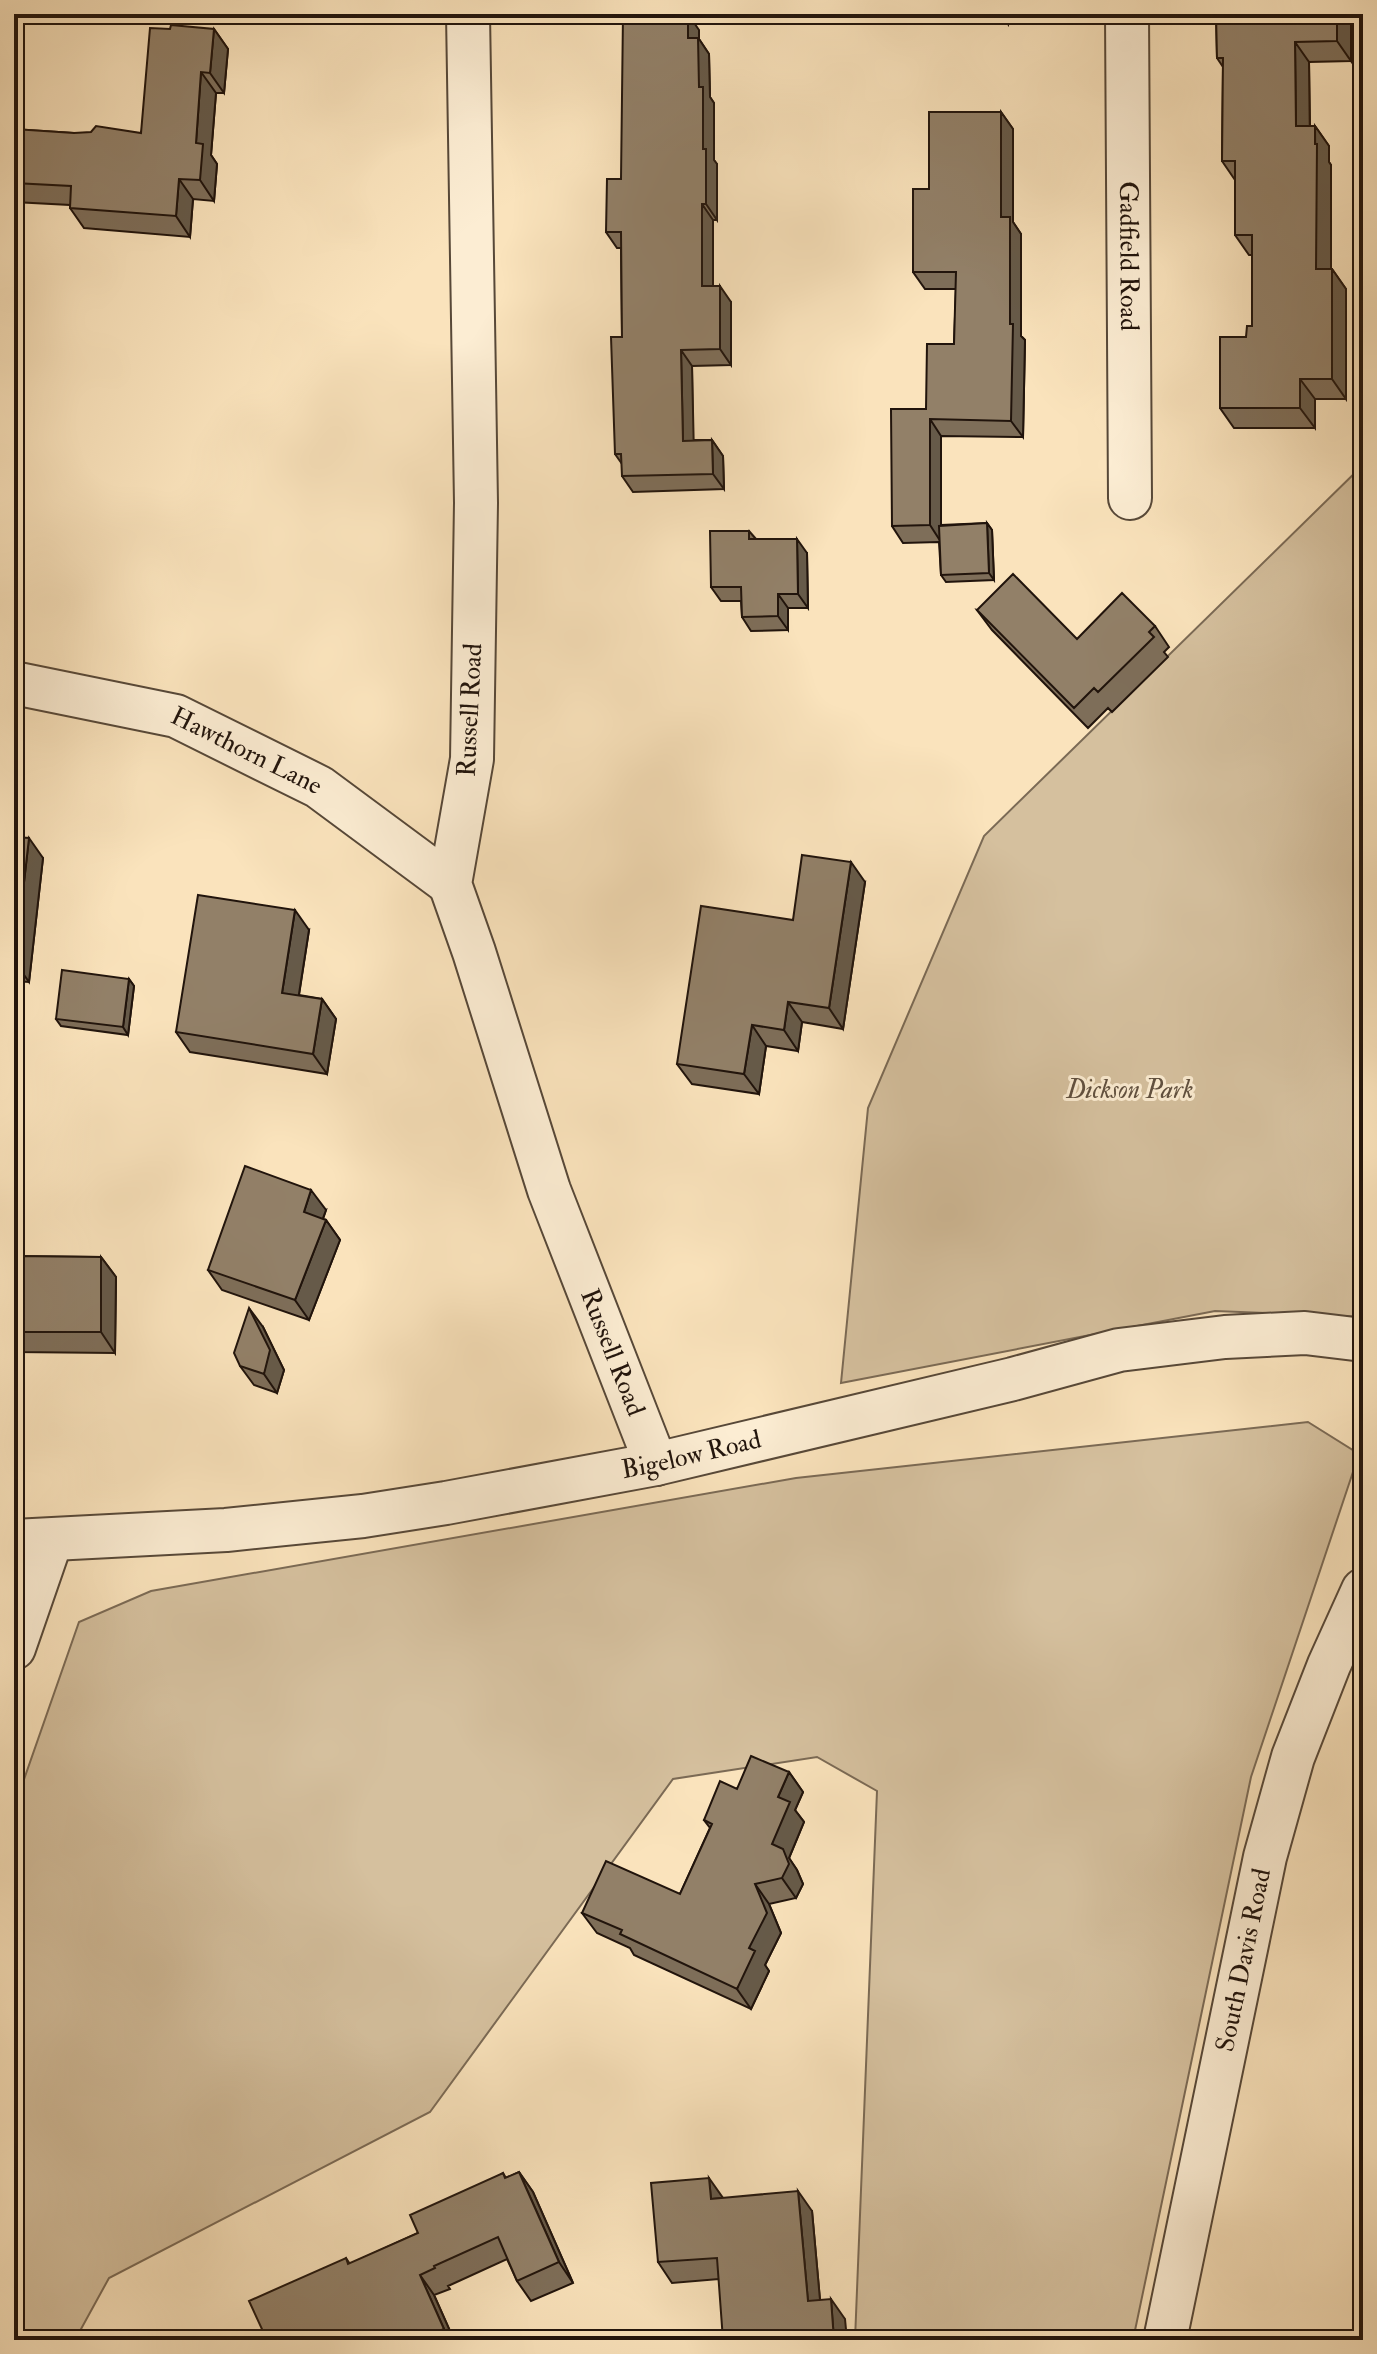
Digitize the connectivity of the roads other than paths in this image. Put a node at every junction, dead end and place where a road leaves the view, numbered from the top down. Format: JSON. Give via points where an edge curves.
{"nodes":[{"id":1,"x":468,"y":14,"type":"edge"},
{"id":2,"x":1127,"y":14,"type":"edge"},
{"id":3,"x":1130,"y":498,"type":"dead end"},
{"id":4,"x":14,"y":683,"type":"edge"},
{"id":5,"x":450,"y":884,"type":"junction"},
{"id":6,"x":1363,"y":1340,"type":"edge"},
{"id":7,"x":656,"y":1464,"type":"junction"},
{"id":8,"x":33,"y":1541,"type":"edge"},
{"id":9,"x":1363,"y":1590,"type":"edge"},
{"id":10,"x":14,"y":1648,"type":"edge"},
{"id":11,"x":1165,"y":2340,"type":"edge"}],
"edges":[{"from":1,"to":5,"type":"street","name":"Russell Road","via":[[476,503],[472,759]]},
{"from":2,"to":3,"type":"street","name":"Gadfield Road"},
{"from":4,"to":5,"type":"street","name":"Hawthorn Lane","via":[[176,716],[319,787]]},
{"from":5,"to":7,"type":"street","name":"Russell Road","via":[[549,1190]]},
{"from":6,"to":7,"type":"street","name":"Bigelow Road","via":[[1305,1333],[1119,1350]]},
{"from":7,"to":8,"type":"street","name":"Bigelow Road","via":[[363,1516]]},
{"from":8,"to":10,"type":"street"},
{"from":9,"to":11,"type":"street","name":"South Davis Road","via":[[1293,1757],[1265,1857]]}]}
